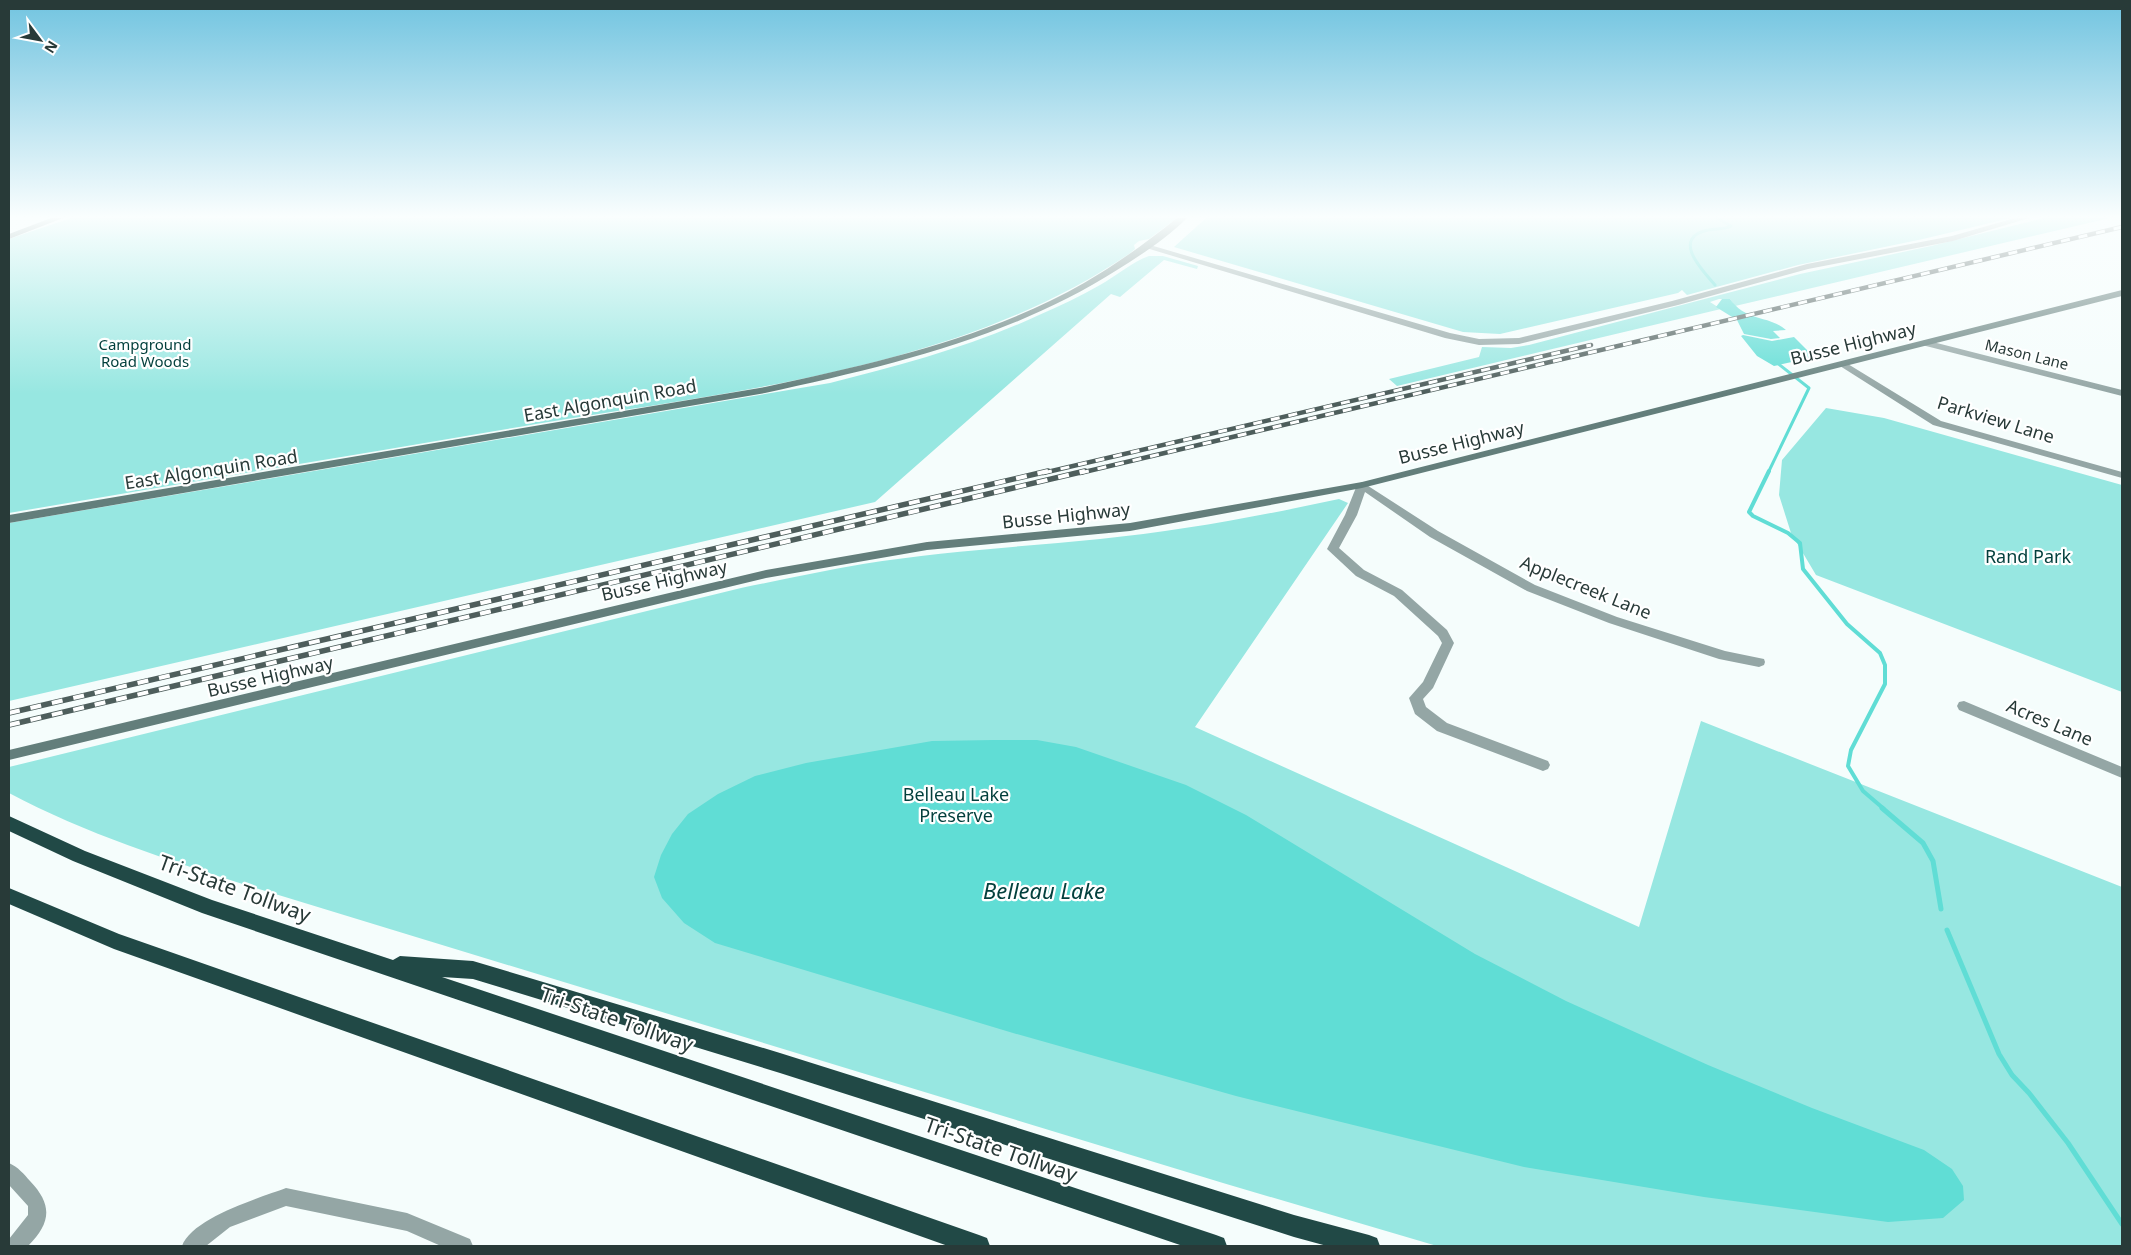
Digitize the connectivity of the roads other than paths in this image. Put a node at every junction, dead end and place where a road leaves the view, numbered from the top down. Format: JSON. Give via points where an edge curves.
{"nodes":[{"id":1,"x":1104,"y":277,"type":"edge"},
{"id":2,"x":1247,"y":277,"type":"edge"},
{"id":3,"x":1773,"y":277,"type":"edge"},
{"id":4,"x":2122,"y":293,"type":"edge"},
{"id":5,"x":1925,"y":343,"type":"junction"},
{"id":6,"x":1843,"y":364,"type":"junction"},
{"id":7,"x":2122,"y":393,"type":"edge"},
{"id":8,"x":2122,"y":474,"type":"edge"},
{"id":9,"x":1362,"y":485,"type":"junction"},
{"id":10,"x":9,"y":519,"type":"edge"},
{"id":11,"x":1759,"y":662,"type":"dead end"},
{"id":12,"x":1964,"y":706,"type":"dead end"},
{"id":13,"x":9,"y":755,"type":"edge"},
{"id":14,"x":1543,"y":765,"type":"dead end"},
{"id":15,"x":2122,"y":773,"type":"edge"},
{"id":16,"x":9,"y":823,"type":"edge"},
{"id":17,"x":9,"y":896,"type":"edge"},
{"id":18,"x":380,"y":964,"type":"junction"},
{"id":19,"x":9,"y":1172,"type":"edge"},
{"id":20,"x":15,"y":1246,"type":"edge"},
{"id":21,"x":191,"y":1246,"type":"edge"},
{"id":22,"x":463,"y":1246,"type":"edge"},
{"id":23,"x":979,"y":1246,"type":"edge"},
{"id":24,"x":1216,"y":1246,"type":"edge"},
{"id":25,"x":1369,"y":1246,"type":"edge"}],
"edges":[{"from":1,"to":10,"type":"main road","name":"East Algonquin Road","via":[[1027,316],[953,344],[864,369],[765,390]]},
{"from":2,"to":3,"type":"street","via":[[1448,336],[1498,343],[1529,339]]},
{"from":4,"to":5,"type":"main road","name":"Busse Highway"},
{"from":5,"to":6,"type":"main road","name":"Busse Highway"},
{"from":5,"to":7,"type":"street","name":"Mason Lane"},
{"from":6,"to":8,"type":"street","name":"Parkview Lane","via":[[1937,423]]},
{"from":6,"to":9,"type":"main road","name":"Busse Highway"},
{"from":9,"to":11,"type":"street","name":"Applecreek Lane","via":[[1434,534],[1531,588],[1613,620],[1724,656]]},
{"from":9,"to":13,"type":"main road","name":"Busse Highway","via":[[1130,527],[927,546],[766,574]]},
{"from":9,"to":14,"type":"street","via":[[1333,549],[1360,573],[1398,593],[1443,633],[1448,643],[1428,685],[1416,698],[1420,710],[1442,727]]},
{"from":12,"to":15,"type":"street","name":"Acres Lane"},
{"from":16,"to":18,"type":"highway","name":"Tri-State Tollway","via":[[79,856],[209,907]]},
{"from":17,"to":23,"type":"highway","via":[[114,941]]},
{"from":18,"to":24,"type":"highway","name":"Tri-State Tollway"},
{"from":18,"to":25,"type":"highway","via":[[473,970],[780,1063],[1294,1226]]},
{"from":19,"to":20,"type":"street","via":[[39,1209],[32,1230]]},
{"from":21,"to":22,"type":"street","via":[[224,1220],[286,1197],[407,1222]]}]}
